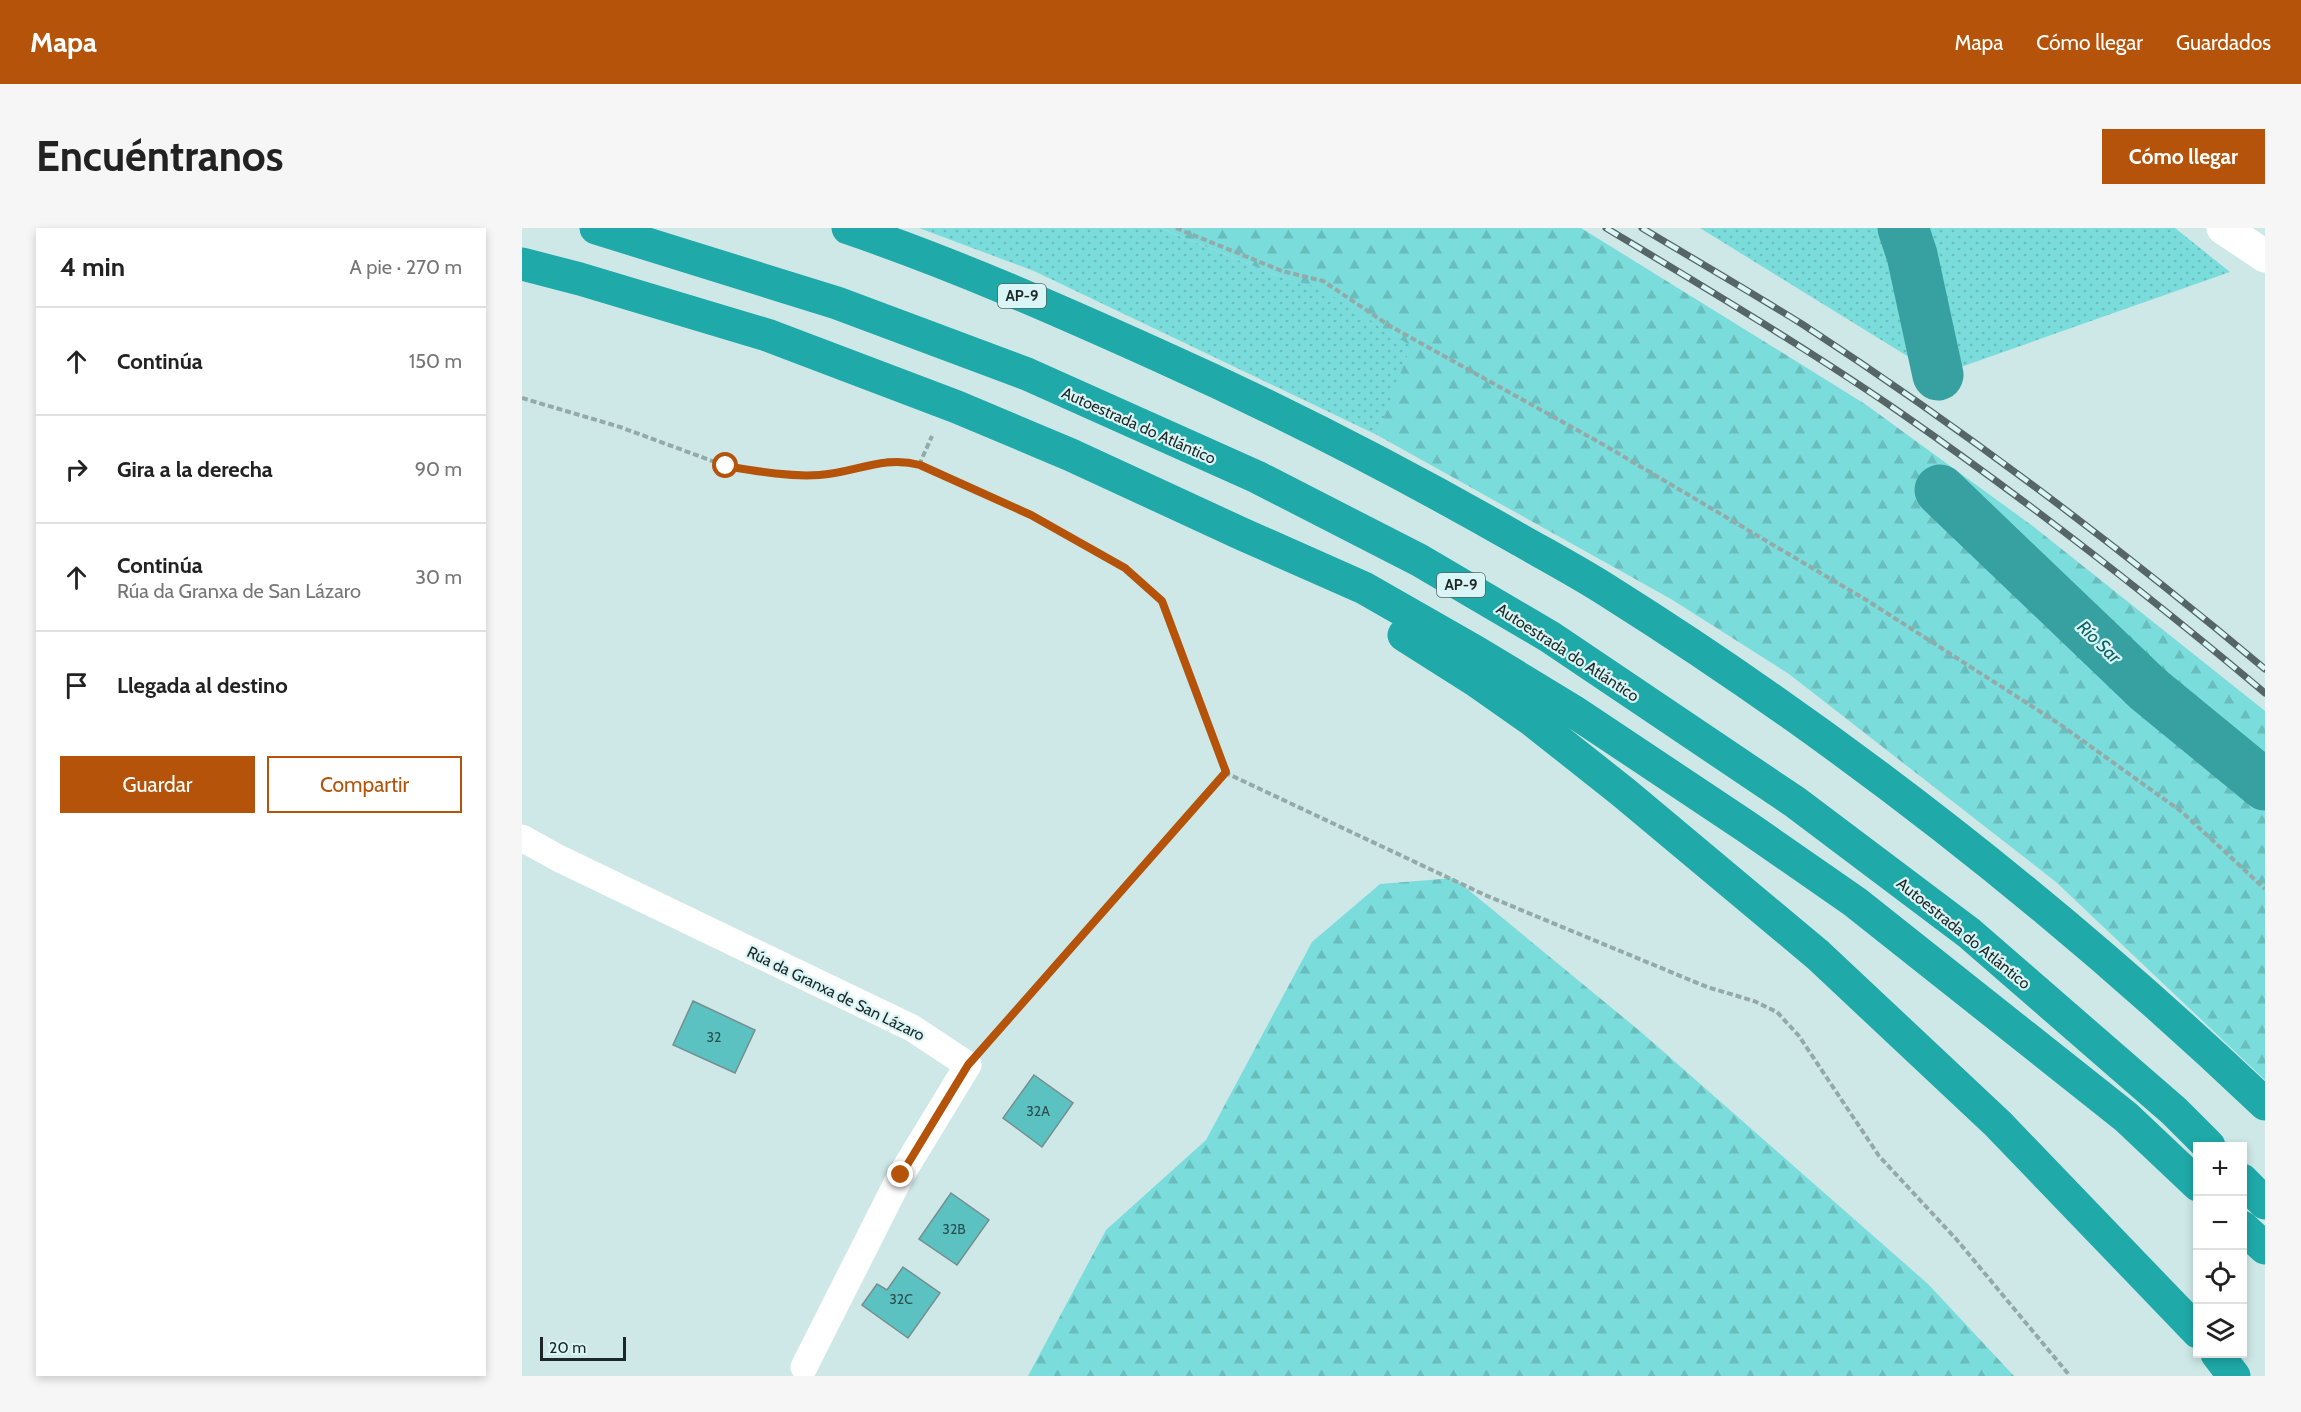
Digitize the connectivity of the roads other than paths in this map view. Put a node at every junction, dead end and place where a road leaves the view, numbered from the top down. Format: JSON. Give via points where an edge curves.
{"nodes":[{"id":1,"x":596,"y":228,"type":"edge"},
{"id":2,"x":848,"y":228,"type":"edge"},
{"id":3,"x":2223,"y":228,"type":"edge"},
{"id":4,"x":2265,"y":256,"type":"edge"},
{"id":5,"x":522,"y":264,"type":"edge"},
{"id":6,"x":1242,"y":534,"type":"junction"},
{"id":7,"x":522,"y":838,"type":"edge"},
{"id":8,"x":2265,"y":1104,"type":"edge"},
{"id":9,"x":2205,"y":1142,"type":"edge"},
{"id":10,"x":2193,"y":1180,"type":"edge"},
{"id":11,"x":2247,"y":1185,"type":"edge"},
{"id":12,"x":2265,"y":1203,"type":"edge"},
{"id":13,"x":2247,"y":1232,"type":"edge"},
{"id":14,"x":2265,"y":1248,"type":"edge"},
{"id":15,"x":2193,"y":1327,"type":"edge"},
{"id":16,"x":2221,"y":1358,"type":"edge"},
{"id":17,"x":804,"y":1367,"type":"dead end"},
{"id":18,"x":2234,"y":1376,"type":"edge"}],
"edges":[{"from":1,"to":9,"type":"highway","name":"Autoestrada do Atlántico","number":"AP-9","via":[[837,303],[1027,374],[1257,477],[1419,560],[1550,637],[1795,802],[1969,933]]},
{"from":2,"to":8,"type":"highway","number":"AP-9","via":[[1078,319],[1214,381],[1459,505],[1606,589],[1756,689],[1907,798],[2046,908]]},
{"from":3,"to":4,"type":"street"},
{"from":5,"to":6,"type":"highway","via":[[778,339],[957,407]]},
{"from":6,"to":10,"type":"highway","via":[[1364,588],[1476,652],[1573,711],[1747,827],[1855,902],[1953,979],[2126,1117]]},
{"from":6,"to":15,"type":"highway","via":[[1475,680],[1623,792],[1818,955],[1981,1108]]},
{"from":7,"to":17,"type":"street","name":"Rúa da Granxa de San Lázaro","via":[[912,1028],[968,1065],[901,1175]]},
{"from":11,"to":12,"type":"highway"},
{"from":13,"to":14,"type":"highway"},
{"from":16,"to":18,"type":"highway"}]}
